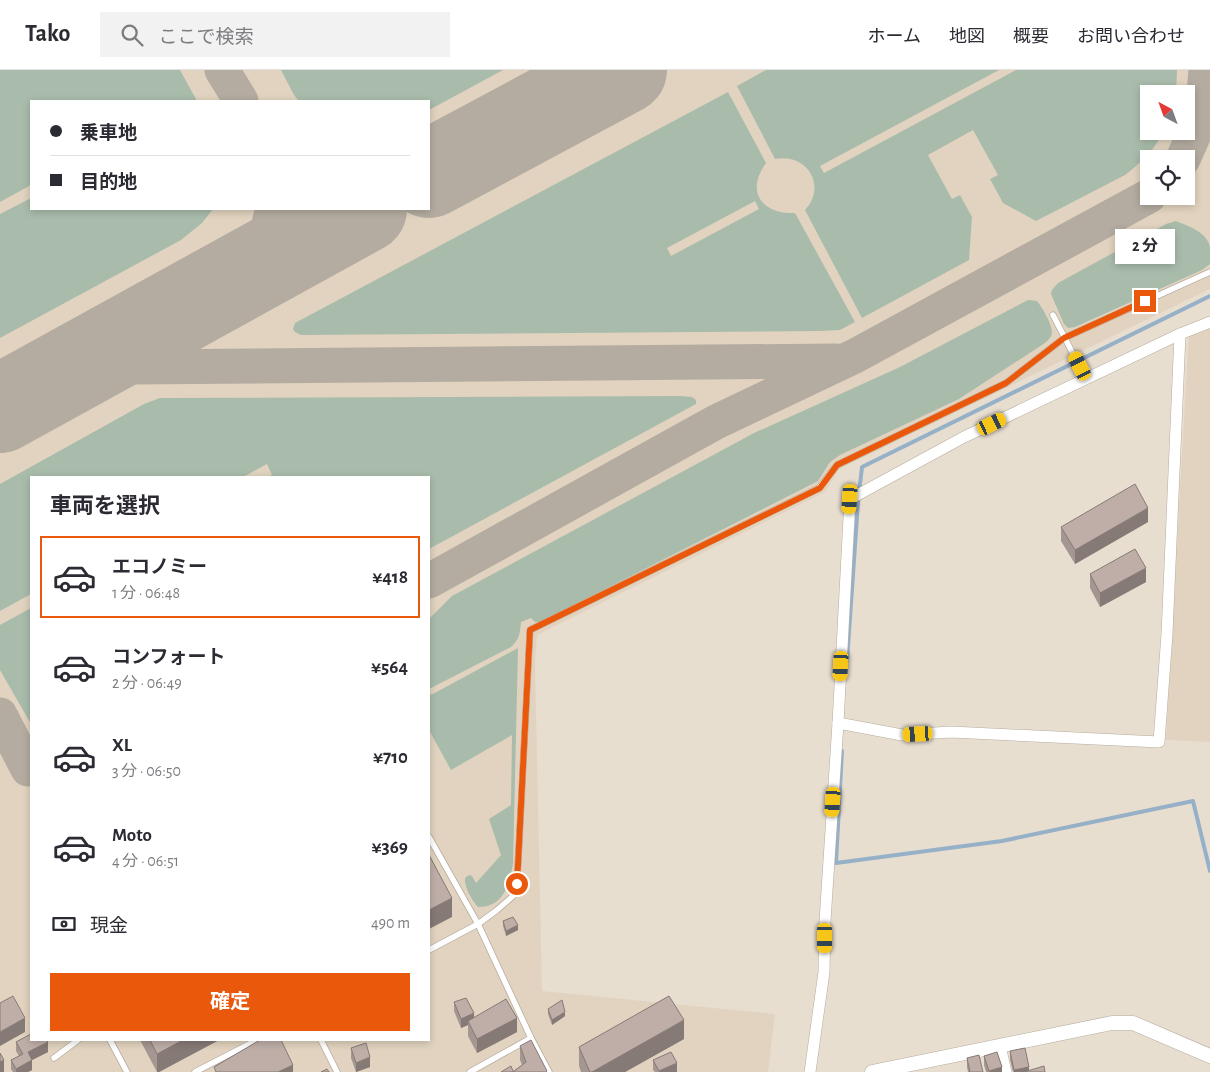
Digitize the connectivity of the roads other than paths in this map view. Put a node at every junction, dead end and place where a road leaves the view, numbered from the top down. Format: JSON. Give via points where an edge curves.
{"nodes":[{"id":1,"x":1210,"y":272,"type":"edge"},
{"id":2,"x":1053,"y":315,"type":"dead end"},
{"id":3,"x":1210,"y":322,"type":"edge"},
{"id":4,"x":1180,"y":334,"type":"junction"},
{"id":5,"x":1064,"y":338,"type":"junction"},
{"id":6,"x":1086,"y":379,"type":"junction"},
{"id":7,"x":838,"y":723,"type":"junction"},
{"id":8,"x":430,"y":839,"type":"edge"},
{"id":9,"x":478,"y":924,"type":"junction"},
{"id":10,"x":430,"y":949,"type":"edge"},
{"id":11,"x":531,"y":1038,"type":"junction"},
{"id":12,"x":77,"y":1041,"type":"edge"},
{"id":13,"x":111,"y":1041,"type":"edge"},
{"id":14,"x":255,"y":1041,"type":"edge"},
{"id":15,"x":321,"y":1041,"type":"edge"},
{"id":16,"x":1000,"y":1046,"type":"junction"},
{"id":17,"x":1210,"y":1056,"type":"edge"},
{"id":18,"x":54,"y":1058,"type":"dead end"},
{"id":19,"x":334,"y":1071,"type":"edge"},
{"id":20,"x":474,"y":1071,"type":"edge"},
{"id":21,"x":127,"y":1072,"type":"edge"},
{"id":22,"x":196,"y":1072,"type":"edge"},
{"id":23,"x":549,"y":1072,"type":"edge"},
{"id":24,"x":810,"y":1072,"type":"edge"},
{"id":25,"x":872,"y":1072,"type":"edge"},
{"id":26,"x":1006,"y":1072,"type":"edge"}],
"edges":[{"from":1,"to":5,"type":"lane"},
{"from":2,"to":5,"type":"lane"},
{"from":3,"to":4,"type":"street"},
{"from":4,"to":6,"type":"street"},
{"from":4,"to":7,"type":"street","via":[[1160,742],[951,732],[902,735]]},
{"from":5,"to":6,"type":"lane"},
{"from":5,"to":9,"type":"lane","via":[[1006,383],[837,465],[820,488],[530,630],[517,884],[513,896]]},
{"from":6,"to":7,"type":"street","via":[[964,437],[850,499]]},
{"from":7,"to":24,"type":"street","via":[[824,972]]},
{"from":8,"to":9,"type":"lane"},
{"from":9,"to":10,"type":"lane"},
{"from":9,"to":11,"type":"lane"},
{"from":11,"to":20,"type":"lane"},
{"from":11,"to":23,"type":"lane"},
{"from":12,"to":18,"type":"lane"},
{"from":13,"to":21,"type":"lane"},
{"from":14,"to":22,"type":"lane"},
{"from":15,"to":19,"type":"lane"},
{"from":16,"to":17,"type":"street","via":[[1112,1023],[1133,1023]]},
{"from":16,"to":25,"type":"street"},
{"from":16,"to":26,"type":"street"}]}
